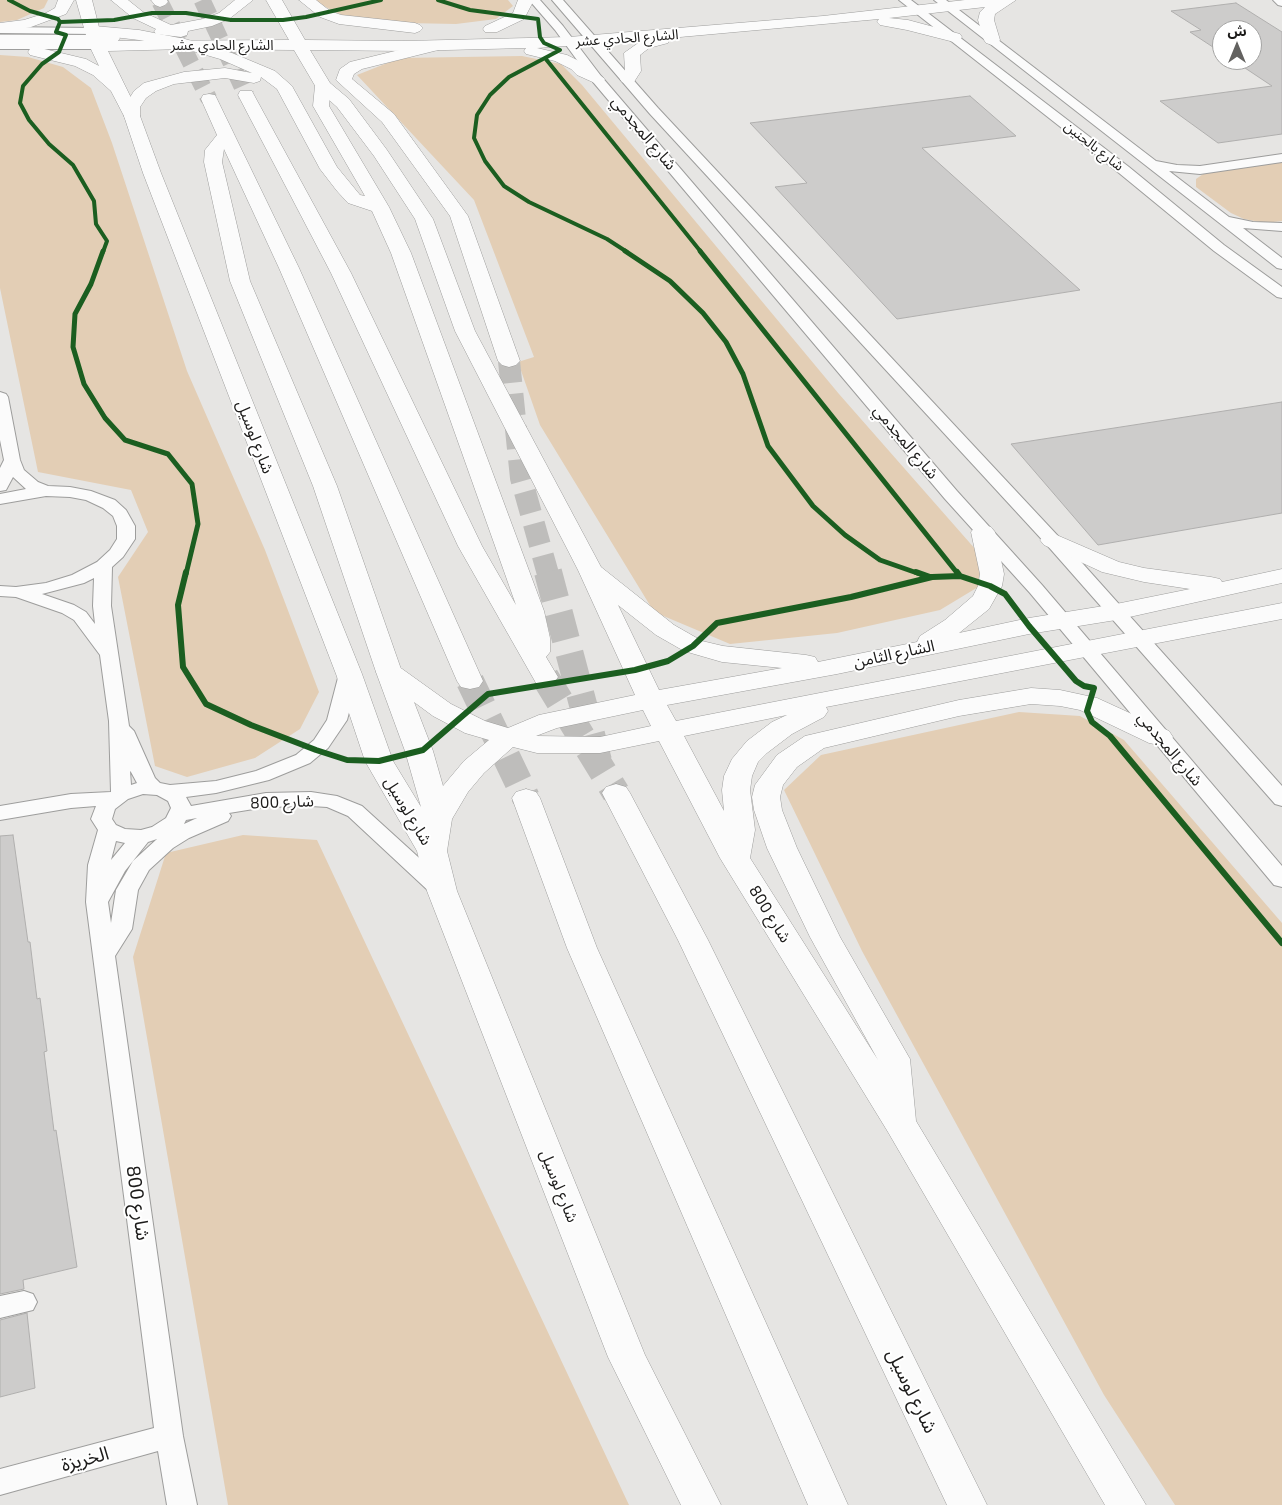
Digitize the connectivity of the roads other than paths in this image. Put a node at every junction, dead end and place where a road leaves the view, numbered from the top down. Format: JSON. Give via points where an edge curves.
{"nodes":[{"id":1,"x":66,"y":0,"type":"edge"},
{"id":2,"x":84,"y":0,"type":"edge"},
{"id":3,"x":119,"y":0,"type":"edge"},
{"id":4,"x":245,"y":0,"type":"edge"},
{"id":5,"x":274,"y":0,"type":"edge"},
{"id":6,"x":307,"y":0,"type":"edge"},
{"id":7,"x":526,"y":0,"type":"edge"},
{"id":8,"x":534,"y":0,"type":"edge"},
{"id":9,"x":557,"y":0,"type":"edge"},
{"id":10,"x":879,"y":0,"type":"edge"},
{"id":11,"x":1004,"y":0,"type":"edge"},
{"id":12,"x":1008,"y":0,"type":"edge"},
{"id":13,"x":1278,"y":0,"type":"edge"},
{"id":14,"x":926,"y":2,"type":"edge"},
{"id":15,"x":1282,"y":2,"type":"edge"},
{"id":16,"x":852,"y":3,"type":"dead end"},
{"id":17,"x":780,"y":18,"type":"junction"},
{"id":18,"x":823,"y":21,"type":"junction"},
{"id":19,"x":580,"y":26,"type":"junction"},
{"id":20,"x":415,"y":28,"type":"junction"},
{"id":21,"x":559,"y":28,"type":"junction"},
{"id":22,"x":0,"y":29,"type":"edge"},
{"id":23,"x":170,"y":30,"type":"junction"},
{"id":24,"x":443,"y":34,"type":"junction"},
{"id":25,"x":685,"y":34,"type":"junction"},
{"id":26,"x":139,"y":35,"type":"junction"},
{"id":27,"x":295,"y":37,"type":"junction"},
{"id":28,"x":492,"y":37,"type":"junction"},
{"id":29,"x":954,"y":37,"type":"junction"},
{"id":30,"x":96,"y":39,"type":"junction"},
{"id":31,"x":214,"y":39,"type":"junction"},
{"id":32,"x":0,"y":40,"type":"edge"},
{"id":33,"x":992,"y":40,"type":"junction"},
{"id":34,"x":593,"y":41,"type":"junction"},
{"id":35,"x":569,"y":42,"type":"junction"},
{"id":36,"x":185,"y":44,"type":"junction"},
{"id":37,"x":0,"y":47,"type":"edge"},
{"id":38,"x":140,"y":61,"type":"dead end"},
{"id":39,"x":127,"y":71,"type":"dead end"},
{"id":40,"x":597,"y":79,"type":"junction"},
{"id":41,"x":628,"y":79,"type":"junction"},
{"id":42,"x":284,"y":86,"type":"junction"},
{"id":43,"x":323,"y":86,"type":"junction"},
{"id":44,"x":120,"y":89,"type":"junction"},
{"id":45,"x":246,"y":95,"type":"tunnel mouth"},
{"id":46,"x":209,"y":99,"type":"tunnel mouth"},
{"id":47,"x":132,"y":116,"type":"junction"},
{"id":48,"x":226,"y":136,"type":"junction"},
{"id":49,"x":1282,"y":158,"type":"edge"},
{"id":50,"x":1152,"y":164,"type":"junction"},
{"id":51,"x":1200,"y":170,"type":"junction"},
{"id":52,"x":1182,"y":188,"type":"junction"},
{"id":53,"x":380,"y":207,"type":"junction"},
{"id":54,"x":1222,"y":220,"type":"junction"},
{"id":55,"x":1278,"y":227,"type":"edge"},
{"id":56,"x":1261,"y":249,"type":"junction"},
{"id":57,"x":1282,"y":265,"type":"edge"},
{"id":58,"x":1282,"y":294,"type":"edge"},
{"id":59,"x":509,"y":361,"type":"tunnel mouth"},
{"id":60,"x":0,"y":398,"type":"edge"},
{"id":61,"x":12,"y":460,"type":"junction"},
{"id":62,"x":0,"y":486,"type":"edge"},
{"id":63,"x":46,"y":491,"type":"junction"},
{"id":64,"x":0,"y":499,"type":"edge"},
{"id":65,"x":983,"y":532,"type":"junction"},
{"id":66,"x":1052,"y":540,"type":"junction"},
{"id":67,"x":103,"y":566,"type":"junction"},
{"id":68,"x":590,"y":570,"type":"junction"},
{"id":69,"x":1282,"y":576,"type":"edge"},
{"id":70,"x":1230,"y":586,"type":"junction"},
{"id":71,"x":8,"y":591,"type":"edge"},
{"id":72,"x":1282,"y":611,"type":"edge"},
{"id":73,"x":1116,"y":612,"type":"junction"},
{"id":74,"x":1062,"y":620,"type":"junction"},
{"id":75,"x":1142,"y":639,"type":"junction"},
{"id":76,"x":912,"y":650,"type":"junction"},
{"id":77,"x":1086,"y":650,"type":"junction"},
{"id":78,"x":110,"y":655,"type":"junction"},
{"id":79,"x":837,"y":666,"type":"junction"},
{"id":80,"x":389,"y":672,"type":"junction"},
{"id":81,"x":349,"y":674,"type":"junction"},
{"id":82,"x":470,"y":681,"type":"tunnel mouth"},
{"id":83,"x":845,"y":695,"type":"junction"},
{"id":84,"x":650,"y":700,"type":"junction"},
{"id":85,"x":119,"y":721,"type":"junction"},
{"id":86,"x":668,"y":732,"type":"junction"},
{"id":87,"x":1159,"y":737,"type":"junction"},
{"id":88,"x":507,"y":738,"type":"junction"},
{"id":89,"x":161,"y":790,"type":"junction"},
{"id":90,"x":616,"y":793,"type":"tunnel mouth"},
{"id":91,"x":526,"y":798,"type":"tunnel mouth"},
{"id":92,"x":266,"y":800,"type":"junction"},
{"id":93,"x":1282,"y":800,"type":"edge"},
{"id":94,"x":111,"y":809,"type":"junction"},
{"id":95,"x":0,"y":813,"type":"edge"},
{"id":96,"x":179,"y":815,"type":"junction"},
{"id":97,"x":438,"y":819,"type":"junction"},
{"id":98,"x":0,"y":827,"type":"edge"},
{"id":99,"x":141,"y":837,"type":"junction"},
{"id":100,"x":432,"y":851,"type":"junction"},
{"id":101,"x":735,"y":858,"type":"junction"},
{"id":102,"x":1282,"y":880,"type":"edge"},
{"id":103,"x":442,"y":891,"type":"junction"},
{"id":104,"x":97,"y":902,"type":"junction"},
{"id":105,"x":104,"y":955,"type":"junction"},
{"id":106,"x":900,"y":1123,"type":"junction"},
{"id":107,"x":169,"y":1436,"type":"junction"},
{"id":108,"x":0,"y":1482,"type":"edge"},
{"id":109,"x":182,"y":1505,"type":"edge"},
{"id":110,"x":701,"y":1505,"type":"edge"},
{"id":111,"x":828,"y":1505,"type":"edge"},
{"id":112,"x":967,"y":1505,"type":"edge"},
{"id":113,"x":1126,"y":1505,"type":"edge"}],
"edges":[{"from":1,"to":22,"type":"main road","via":[[61,11],[51,16]]},
{"from":2,"to":30,"type":"main road","name":"شارع لوسيل"},
{"from":3,"to":23,"type":"main road","via":[[134,13]]},
{"from":4,"to":23,"type":"main road","via":[[220,18]]},
{"from":5,"to":27,"type":"main road"},
{"from":6,"to":20,"type":"main road","via":[[325,14],[339,19]]},
{"from":7,"to":28,"type":"main road","via":[[519,16]]},
{"from":8,"to":21,"type":"street","name":"شارع المجدمي"},
{"from":9,"to":19,"type":"street","name":"شارع المجدمي"},
{"from":10,"to":16,"type":"main road"},
{"from":11,"to":14,"type":"main road","name":"الشارع الحادي عشر"},
{"from":12,"to":33,"type":"main road","via":[[988,12],[986,20]]},
{"from":13,"to":15,"type":"street"},
{"from":14,"to":17,"type":"main road"},
{"from":14,"to":18,"type":"main road","name":"الشارع الحادي عشر"},
{"from":14,"to":29,"type":"street","name":"شارع بالحنين"},
{"from":14,"to":33,"type":"street","name":"شارع بالحنين"},
{"from":17,"to":18,"type":"main road","name":"الشارع الحادي عشر"},
{"from":17,"to":19,"type":"main road","name":"الشارع الحادي عشر"},
{"from":17,"to":25,"type":"main road","name":"الشارع الحادي عشر"},
{"from":18,"to":29,"type":"main road","via":[[898,23]]},
{"from":19,"to":21,"type":"main road","name":"الشارع الحادي عشر"},
{"from":19,"to":34,"type":"street","name":"شارع المجدمي"},
{"from":20,"to":24,"type":"main road","name":"الشارع الحادي عشر"},
{"from":20,"to":27,"type":"main road","name":"الشارع الحادي عشر"},
{"from":21,"to":28,"type":"main road","name":"الشارع الحادي عشر"},
{"from":21,"to":35,"type":"street","name":"شارع المجدمي"},
{"from":22,"to":30,"type":"street"},
{"from":23,"to":26,"type":"main road"},
{"from":23,"to":27,"type":"main road","name":"الشارع الحادي عشر"},
{"from":23,"to":30,"type":"main road","name":"الشارع الحادي عشر"},
{"from":23,"to":31,"type":"main road"},
{"from":24,"to":27,"type":"main road","name":"الشارع الحادي عشر"},
{"from":24,"to":27,"type":"main road"},
{"from":24,"to":28,"type":"main road","name":"الشارع الحادي عشر"},
{"from":24,"to":28,"type":"main road","name":"الشارع الحادي عشر"},
{"from":24,"to":59,"type":"main road","via":[[356,65],[346,72],[344,80],[388,118],[459,216]]},
{"from":25,"to":34,"type":"main road","name":"الشارع الحادي عشر"},
{"from":25,"to":41,"type":"main road","via":[[639,47],[632,53],[633,71]]},
{"from":26,"to":30,"type":"main road"},
{"from":26,"to":36,"type":"main road"},
{"from":27,"to":31,"type":"main road"},
{"from":27,"to":36,"type":"main road","name":"الشارع الحادي عشر"},
{"from":27,"to":43,"type":"main road"},
{"from":28,"to":35,"type":"main road","name":"الشارع الحادي عشر"},
{"from":28,"to":40,"type":"main road","via":[[550,55]]},
{"from":29,"to":58,"type":"street","name":"شارع بالحنين","via":[[1219,248]]},
{"from":30,"to":32,"type":"main road"},
{"from":30,"to":36,"type":"main road","name":"الشارع الحادي عشر"},
{"from":30,"to":37,"type":"street"},
{"from":30,"to":44,"type":"main road","name":"شارع لوسيل"},
{"from":31,"to":36,"type":"main road"},
{"from":33,"to":50,"type":"street","name":"شارع بالحنين"},
{"from":34,"to":35,"type":"main road","name":"الشارع الحادي عشر"},
{"from":34,"to":41,"type":"street","name":"شارع المجدمي"},
{"from":35,"to":40,"type":"street","name":"شارع المجدمي"},
{"from":36,"to":38,"type":"main road"},
{"from":36,"to":42,"type":"main road","via":[[248,64]]},
{"from":37,"to":44,"type":"main road","via":[[75,60],[99,72]]},
{"from":39,"to":44,"type":"main road"},
{"from":40,"to":65,"type":"street","name":"شارع المجدمي"},
{"from":41,"to":66,"type":"street","name":"شارع المجدمي"},
{"from":42,"to":47,"type":"main road","via":[[225,73],[184,77],[150,87],[132,106]]},
{"from":42,"to":53,"type":"main road","via":[[329,169],[343,188],[354,199]]},
{"from":43,"to":53,"type":"main road","via":[[321,106]]},
{"from":43,"to":68,"type":"main road","via":[[343,103],[424,219],[464,332]]},
{"from":44,"to":47,"type":"main road","name":"شارع لوسيل"},
{"from":45,"to":53,"type":"main road","via":[[342,273],[470,546],[541,670],[531,611],[401,253]]},
{"from":46,"to":48,"type":"main road"},
{"from":47,"to":81,"type":"main road","name":"شارع لوسيل"},
{"from":48,"to":80,"type":"main road","via":[[214,150],[213,162],[240,281],[325,486]]},
{"from":48,"to":82,"type":"main road","via":[[289,268]]},
{"from":49,"to":51,"type":"street"},
{"from":50,"to":51,"type":"street"},
{"from":50,"to":52,"type":"street","name":"شارع بالحنين"},
{"from":51,"to":52,"type":"street","via":[[1186,176]]},
{"from":52,"to":54,"type":"street","name":"شارع بالحنين"},
{"from":54,"to":55,"type":"street"},
{"from":54,"to":56,"type":"street","name":"شارع بالحنين"},
{"from":55,"to":56,"type":"street","via":[[1263,236]]},
{"from":56,"to":57,"type":"street","name":"شارع بالحنين"},
{"from":60,"to":61,"type":"street"},
{"from":61,"to":62,"type":"street"},
{"from":61,"to":63,"type":"street","via":[[23,479]]},
{"from":63,"to":64,"type":"street"},
{"from":63,"to":67,"type":"street","via":[[91,496],[109,504],[120,514],[126,526],[126,539]]},
{"from":65,"to":74,"type":"street","name":"شارع المجدمي"},
{"from":65,"to":76,"type":"main road","via":[[992,574],[985,597],[954,625]]},
{"from":66,"to":70,"type":"main road","via":[[1111,567]]},
{"from":66,"to":73,"type":"street","name":"شارع المجدمي"},
{"from":67,"to":71,"type":"street","via":[[78,579],[48,588]]},
{"from":67,"to":78,"type":"street","name":"شارع 800","via":[[102,596]]},
{"from":68,"to":79,"type":"main road","via":[[665,630],[693,646],[722,654]]},
{"from":68,"to":84,"type":"main road"},
{"from":69,"to":70,"type":"main road","name":"الشارع الثامن"},
{"from":70,"to":73,"type":"main road","name":"الشارع الثامن"},
{"from":71,"to":78,"type":"street","name":"شارع 800","via":[[68,609],[80,616]]},
{"from":72,"to":75,"type":"main road","name":"الشارع الثامن"},
{"from":73,"to":74,"type":"main road","name":"الشارع الثامن"},
{"from":73,"to":75,"type":"street","name":"شارع المجدمي"},
{"from":74,"to":76,"type":"main road","name":"الشارع الثامن"},
{"from":74,"to":77,"type":"street","name":"شارع المجدمي"},
{"from":75,"to":77,"type":"main road","name":"الشارع الثامن"},
{"from":75,"to":93,"type":"street","name":"شارع المجدمي"},
{"from":76,"to":79,"type":"main road","name":"الشارع الثامن"},
{"from":77,"to":83,"type":"main road","name":"الشارع الثامن"},
{"from":77,"to":87,"type":"street","name":"شارع المجدمي"},
{"from":78,"to":85,"type":"street","name":"شارع 800"},
{"from":79,"to":84,"type":"main road","name":"الشارع الثامن"},
{"from":80,"to":88,"type":"main road","name":"الشارع الثامن","via":[[459,720]]},
{"from":80,"to":97,"type":"main road","via":[[419,751]]},
{"from":81,"to":89,"type":"street","name":"شارع 800","via":[[337,720],[321,744],[303,759],[262,776],[216,786]]},
{"from":81,"to":100,"type":"main road","name":"شارع لوسيل","via":[[378,761]]},
{"from":83,"to":86,"type":"main road","name":"الشارع الثامن"},
{"from":83,"to":101,"type":"main road","via":[[782,728],[757,746],[746,759],[736,790],[741,830]]},
{"from":84,"to":86,"type":"main road","name":"شارع 800"},
{"from":84,"to":88,"type":"main road","name":"الشارع الثامن","via":[[549,721]]},
{"from":85,"to":89,"type":"street","name":"شارع 800","via":[[147,782]]},
{"from":85,"to":94,"type":"street","name":"شارع 800"},
{"from":86,"to":88,"type":"main road","name":"الشارع الثامن","via":[[600,745],[537,745]]},
{"from":86,"to":101,"type":"main road","name":"شارع 800"},
{"from":87,"to":102,"type":"street","name":"شارع المجدمي"},
{"from":87,"to":106,"type":"main road","via":[[1088,704],[1031,696],[959,708],[815,742],[787,761],[775,775],[766,797],[782,848],[824,937],[894,1058]]},
{"from":88,"to":97,"type":"main road","name":"الشارع الثامن","via":[[456,788]]},
{"from":89,"to":94,"type":"street","via":[[132,790]]},
{"from":89,"to":96,"type":"street","via":[[180,801]]},
{"from":90,"to":112,"type":"main road","name":"شارع لوسيل","via":[[693,940]]},
{"from":91,"to":111,"type":"main road","via":[[582,948]]},
{"from":92,"to":96,"type":"street","name":"شارع 800"},
{"from":92,"to":103,"type":"street","name":"شارع 800","via":[[330,801],[355,811]]},
{"from":92,"to":105,"type":"street","via":[[199,824],[152,854],[132,878],[118,938]]},
{"from":94,"to":95,"type":"street","via":[[71,801]]},
{"from":94,"to":98,"type":"street","via":[[67,813]]},
{"from":94,"to":99,"type":"street","via":[[122,836]]},
{"from":94,"to":104,"type":"street","name":"شارع 800","via":[[99,865]]},
{"from":96,"to":99,"type":"street","via":[[168,827]]},
{"from":97,"to":100,"type":"main road","name":"الشارع الثامن"},
{"from":99,"to":104,"type":"street","via":[[116,868]]},
{"from":100,"to":103,"type":"main road","name":"شارع لوسيل"},
{"from":101,"to":106,"type":"main road","name":"شارع 800"},
{"from":103,"to":110,"type":"main road","name":"شارع لوسيل","via":[[627,1357]]},
{"from":104,"to":105,"type":"street","name":"شارع 800"},
{"from":105,"to":107,"type":"street","name":"شارع 800"},
{"from":106,"to":113,"type":"main road","name":"شارع 800"},
{"from":107,"to":108,"type":"street","name":"الخريزة"},
{"from":107,"to":109,"type":"street","name":"شارع 800"}]}
